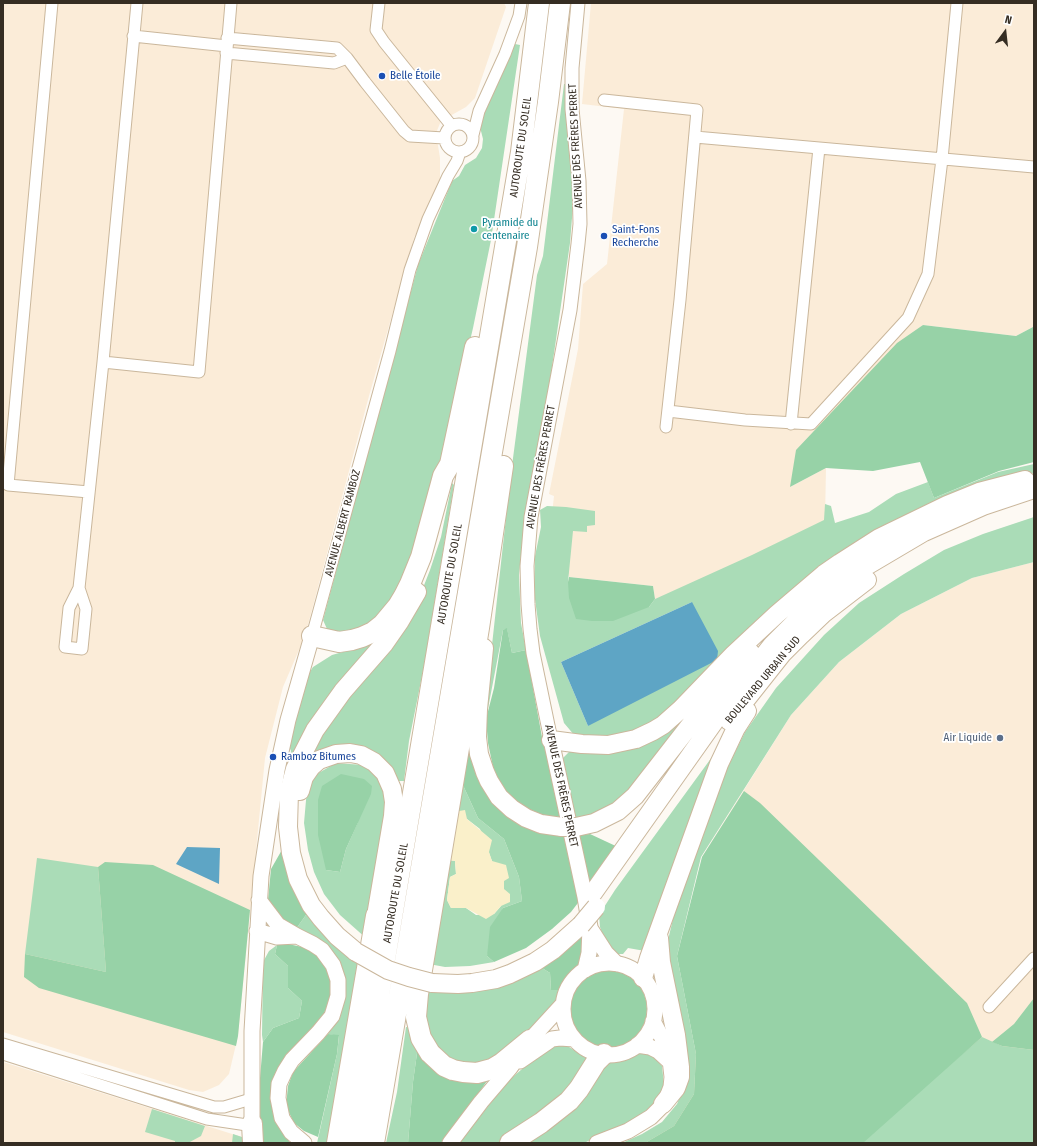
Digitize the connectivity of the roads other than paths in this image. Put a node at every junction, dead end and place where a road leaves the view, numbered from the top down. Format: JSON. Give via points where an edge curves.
{"nodes":[{"id":1,"x":52,"y":3,"type":"edge"},
{"id":2,"x":137,"y":3,"type":"edge"},
{"id":3,"x":231,"y":3,"type":"edge"},
{"id":4,"x":379,"y":3,"type":"edge"},
{"id":5,"x":521,"y":3,"type":"edge"},
{"id":6,"x":539,"y":3,"type":"edge"},
{"id":7,"x":560,"y":3,"type":"edge"},
{"id":8,"x":578,"y":3,"type":"edge"},
{"id":9,"x":957,"y":3,"type":"edge"},
{"id":10,"x":133,"y":36,"type":"junction"},
{"id":11,"x":227,"y":46,"type":"junction"},
{"id":12,"x":604,"y":100,"type":"dead end"},
{"id":13,"x":479,"y":110,"type":"junction"},
{"id":14,"x":456,"y":124,"type":"junction"},
{"id":15,"x":473,"y":135,"type":"junction"},
{"id":16,"x":695,"y":137,"type":"junction"},
{"id":17,"x":444,"y":138,"type":"junction"},
{"id":18,"x":819,"y":148,"type":"junction"},
{"id":19,"x":456,"y":151,"type":"junction"},
{"id":20,"x":942,"y":159,"type":"junction"},
{"id":21,"x":1034,"y":167,"type":"edge"},
{"id":22,"x":526,"y":247,"type":"junction"},
{"id":23,"x":505,"y":250,"type":"junction"},
{"id":24,"x":103,"y":362,"type":"junction"},
{"id":25,"x":668,"y":411,"type":"junction"},
{"id":26,"x":791,"y":424,"type":"junction"},
{"id":27,"x":666,"y":428,"type":"dead end"},
{"id":28,"x":450,"y":464,"type":"junction"},
{"id":29,"x":1034,"y":478,"type":"edge"},
{"id":30,"x":1034,"y":484,"type":"edge"},
{"id":31,"x":1034,"y":489,"type":"edge"},
{"id":32,"x":89,"y":492,"type":"junction"},
{"id":33,"x":1034,"y":501,"type":"edge"},
{"id":34,"x":488,"y":573,"type":"junction"},
{"id":35,"x":78,"y":588,"type":"junction"},
{"id":36,"x":312,"y":636,"type":"junction"},
{"id":37,"x":782,"y":654,"type":"junction"},
{"id":38,"x":551,"y":740,"type":"junction"},
{"id":39,"x":259,"y":900,"type":"junction"},
{"id":40,"x":588,"y":913,"type":"junction"},
{"id":41,"x":376,"y":916,"type":"joint"},
{"id":42,"x":257,"y":927,"type":"junction"},
{"id":43,"x":660,"y":927,"type":"junction"},
{"id":44,"x":278,"y":931,"type":"junction"},
{"id":45,"x":357,"y":946,"type":"junction"},
{"id":46,"x":256,"y":956,"type":"junction"},
{"id":47,"x":1034,"y":958,"type":"edge"},
{"id":48,"x":617,"y":964,"type":"junction"},
{"id":49,"x":584,"y":970,"type":"junction"},
{"id":50,"x":643,"y":978,"type":"junction"},
{"id":51,"x":563,"y":1004,"type":"junction"},
{"id":52,"x":989,"y":1007,"type":"dead end"},
{"id":53,"x":653,"y":1021,"type":"junction"},
{"id":54,"x":574,"y":1039,"type":"junction"},
{"id":55,"x":530,"y":1040,"type":"junction"},
{"id":56,"x":3,"y":1044,"type":"edge"},
{"id":57,"x":637,"y":1045,"type":"junction"},
{"id":58,"x":3,"y":1054,"type":"edge"},
{"id":59,"x":604,"y":1054,"type":"junction"},
{"id":60,"x":670,"y":1062,"type":"junction"},
{"id":61,"x":510,"y":1068,"type":"junction"},
{"id":62,"x":251,"y":1099,"type":"junction"},
{"id":63,"x":663,"y":1104,"type":"junction"},
{"id":64,"x":252,"y":1134,"type":"edge"},
{"id":65,"x":304,"y":1143,"type":"edge"},
{"id":66,"x":338,"y":1143,"type":"edge"},
{"id":67,"x":354,"y":1143,"type":"edge"},
{"id":68,"x":374,"y":1143,"type":"edge"},
{"id":69,"x":450,"y":1143,"type":"edge"},
{"id":70,"x":510,"y":1143,"type":"edge"},
{"id":71,"x":597,"y":1143,"type":"edge"}],
"edges":[{"from":1,"to":32,"type":"street","via":[[8,485]]},
{"from":2,"to":10,"type":"street"},
{"from":3,"to":11,"type":"street"},
{"from":4,"to":14,"type":"street","via":[[376,30]]},
{"from":5,"to":13,"type":"street","via":[[505,54]]},
{"from":6,"to":23,"type":"highway","name":"AUTOROUTE DU SOLEIL","via":[[522,144]]},
{"from":7,"to":22,"type":"highway","name":"AUTOROUTE DU SOLEIL"},
{"from":8,"to":38,"type":"street","name":"AVENUE DES FRÈRES PERRET","via":[[572,68],[572,109],[580,224],[570,310],[531,517],[527,566],[533,653]]},
{"from":9,"to":20,"type":"street"},
{"from":10,"to":11,"type":"street"},
{"from":10,"to":24,"type":"street"},
{"from":11,"to":17,"type":"street","via":[[334,63],[347,58],[410,136]]},
{"from":11,"to":24,"type":"street","via":[[199,372]]},
{"from":12,"to":16,"type":"street","via":[[697,110]]},
{"from":13,"to":14,"type":"street"},
{"from":13,"to":15,"type":"street"},
{"from":14,"to":15,"type":"street","via":[[468,127]]},
{"from":14,"to":17,"type":"street","via":[[446,131]]},
{"from":15,"to":19,"type":"street","via":[[471,144],[465,151]]},
{"from":16,"to":18,"type":"street"},
{"from":16,"to":25,"type":"street"},
{"from":17,"to":19,"type":"street","via":[[448,147]]},
{"from":18,"to":20,"type":"street"},
{"from":18,"to":26,"type":"street"},
{"from":19,"to":36,"type":"street","name":"AVENUE ALBERT RAMBOZ","via":[[457,162],[428,219],[410,270]]},
{"from":20,"to":21,"type":"street"},
{"from":20,"to":26,"type":"street","via":[[928,274],[908,318],[811,424]]},
{"from":22,"to":34,"type":"highway","via":[[532,270]]},
{"from":22,"to":68,"type":"highway","name":"AUTOROUTE DU SOLEIL"},
{"from":23,"to":28,"type":"highway","via":[[491,272]]},
{"from":23,"to":67,"type":"highway","name":"AUTOROUTE DU SOLEIL"},
{"from":24,"to":32,"type":"street"},
{"from":25,"to":26,"type":"street"},
{"from":25,"to":27,"type":"street"},
{"from":28,"to":36,"type":"highway","via":[[443,476],[416,571],[392,614],[378,628],[357,639],[339,642]]},
{"from":28,"to":45,"type":"highway","via":[[435,540],[416,592],[384,644],[338,697],[315,730],[295,769],[289,792],[288,828],[298,879],[311,905],[321,918],[337,936]]},
{"from":29,"to":38,"type":"highway","via":[[979,492],[947,504],[879,538],[840,563],[776,614],[681,709],[653,731],[636,739],[608,745]]},
{"from":30,"to":34,"type":"highway","via":[[981,499],[941,515],[835,576],[758,645],[719,689],[635,796],[618,811],[594,823],[569,827],[541,824],[512,809],[502,800],[489,781],[481,762],[477,722],[490,586]]},
{"from":31,"to":40,"type":"highway","via":[[966,512],[903,543],[836,586],[793,623],[738,688]]},
{"from":32,"to":35,"type":"street"},
{"from":33,"to":37,"type":"highway","name":"BOULEVARD URBAIN SUD","via":[[972,522],[898,559],[838,601]]},
{"from":34,"to":55,"type":"highway","via":[[416,1017],[419,1032],[427,1049],[441,1064],[459,1071],[477,1073],[492,1069]]},
{"from":35,"to":35,"type":"street","via":[[69,608],[65,647],[82,649],[86,609]]},
{"from":36,"to":39,"type":"main road","name":"AVENUE ALBERT RAMBOZ","via":[[277,770]]},
{"from":37,"to":40,"type":"highway","name":"BOULEVARD URBAIN SUD","via":[[732,716]]},
{"from":37,"to":43,"type":"highway","via":[[727,746]]},
{"from":38,"to":40,"type":"main road","name":"AVENUE DES FRÈRES PERRET"},
{"from":39,"to":42,"type":"main road","name":"AVENUE ALBERT RAMBOZ"},
{"from":39,"to":44,"type":"main road"},
{"from":40,"to":45,"type":"highway","via":[[538,949],[499,967],[475,972],[433,977],[373,950]]},
{"from":40,"to":48,"type":"main road","via":[[606,953]]},
{"from":40,"to":49,"type":"main road","via":[[589,953]]},
{"from":41,"to":45,"type":"highway","via":[[393,816],[392,789],[381,768],[370,759],[350,753],[336,754],[315,764],[304,777],[298,810],[299,838],[304,865],[313,887]]},
{"from":41,"to":66,"type":"highway"},
{"from":42,"to":44,"type":"main road"},
{"from":42,"to":46,"type":"main road","name":"AVENUE ALBERT RAMBOZ"},
{"from":43,"to":50,"type":"highway"},
{"from":43,"to":63,"type":"highway","via":[[659,955],[680,1067],[676,1088]]},
{"from":44,"to":46,"type":"main road"},
{"from":44,"to":65,"type":"main road","via":[[313,944],[326,956],[335,970],[338,986],[337,1002],[332,1016],[292,1060],[279,1084],[278,1098],[282,1118],[291,1132]]},
{"from":46,"to":62,"type":"main road","name":"AVENUE ALBERT RAMBOZ"},
{"from":47,"to":52,"type":"street"},
{"from":48,"to":49,"type":"main road","via":[[600,964]]},
{"from":48,"to":50,"type":"main road","via":[[628,967]]},
{"from":49,"to":51,"type":"main road","via":[[568,987]]},
{"from":50,"to":53,"type":"main road","via":[[653,999]]},
{"from":51,"to":54,"type":"main road","via":[[565,1023]]},
{"from":51,"to":55,"type":"main road"},
{"from":53,"to":57,"type":"main road","via":[[647,1034]]},
{"from":53,"to":60,"type":"main road","via":[[668,1048]]},
{"from":54,"to":59,"type":"main road","via":[[588,1050]]},
{"from":54,"to":61,"type":"main road","via":[[557,1038],[548,1041]]},
{"from":55,"to":61,"type":"main road"},
{"from":56,"to":62,"type":"street","via":[[214,1107],[224,1107]]},
{"from":57,"to":59,"type":"main road","via":[[621,1053]]},
{"from":57,"to":60,"type":"main road","via":[[655,1049]]},
{"from":58,"to":64,"type":"street","via":[[207,1119],[246,1125]]},
{"from":59,"to":70,"type":"highway","via":[[569,1100],[547,1119]]},
{"from":60,"to":63,"type":"main road","via":[[672,1081]]},
{"from":61,"to":69,"type":"main road"},
{"from":62,"to":64,"type":"main road","name":"AVENUE ALBERT RAMBOZ"},
{"from":63,"to":71,"type":"main road","via":[[651,1118]]}]}
